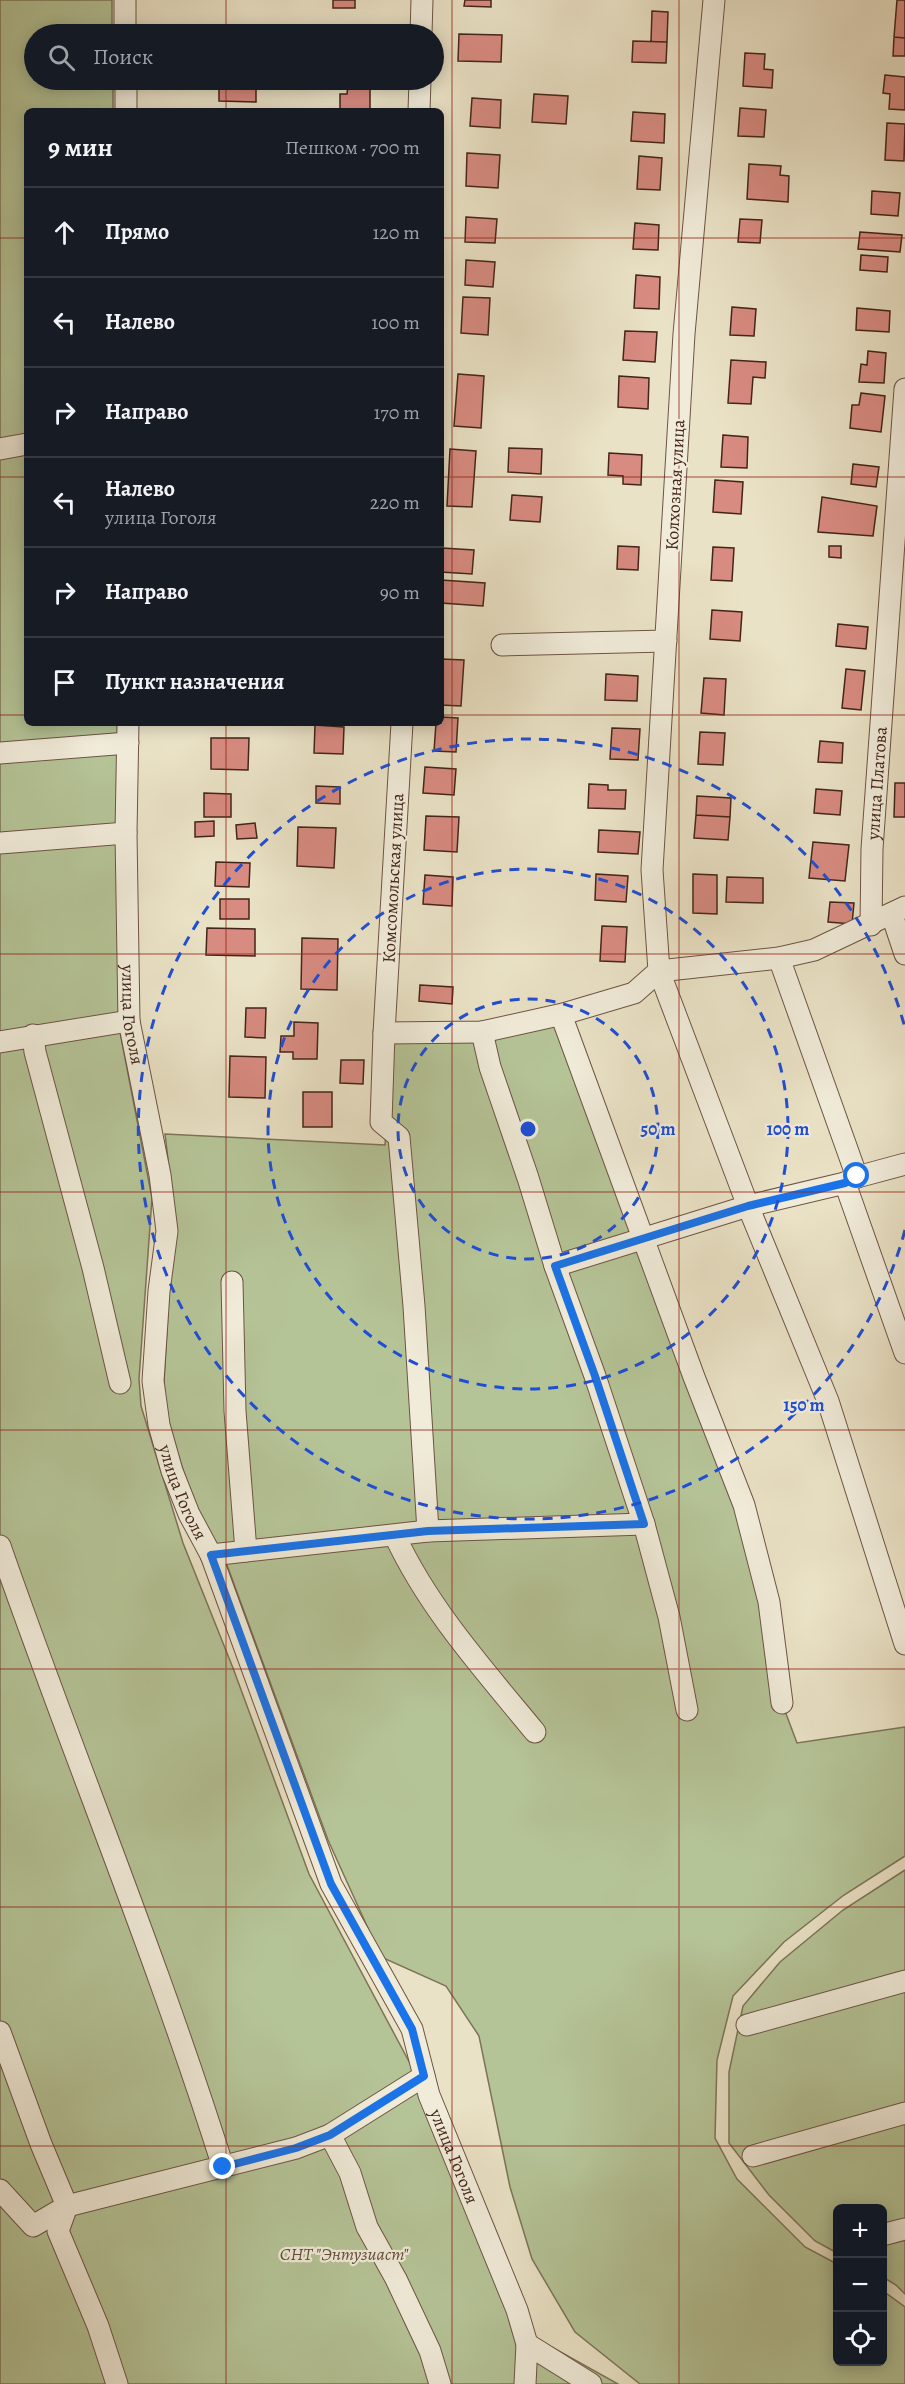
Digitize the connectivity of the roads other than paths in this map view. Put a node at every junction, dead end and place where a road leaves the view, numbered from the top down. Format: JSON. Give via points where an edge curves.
{"nodes":[{"id":1,"x":125,"y":0,"type":"edge"},
{"id":2,"x":423,"y":0,"type":"edge"},
{"id":3,"x":714,"y":0,"type":"edge"},
{"id":4,"x":125,"y":24,"type":"edge"},
{"id":5,"x":422,"y":24,"type":"edge"},
{"id":6,"x":126,"y":90,"type":"edge"},
{"id":7,"x":420,"y":90,"type":"edge"},
{"id":8,"x":126,"y":108,"type":"edge"},
{"id":9,"x":419,"y":108,"type":"edge"},
{"id":10,"x":905,"y":389,"type":"edge"},
{"id":11,"x":24,"y":445,"type":"edge"},
{"id":12,"x":0,"y":450,"type":"edge"},
{"id":13,"x":666,"y":641,"type":"junction"},
{"id":14,"x":502,"y":645,"type":"dead end"},
{"id":15,"x":402,"y":726,"type":"edge"},
{"id":16,"x":128,"y":733,"type":"edge"},
{"id":17,"x":0,"y":753,"type":"edge"},
{"id":18,"x":126,"y":833,"type":"junction"},
{"id":19,"x":0,"y":843,"type":"edge"},
{"id":20,"x":898,"y":911,"type":"edge"},
{"id":21,"x":871,"y":925,"type":"junction"},
{"id":22,"x":905,"y":954,"type":"edge"},
{"id":23,"x":779,"y":958,"type":"junction"},
{"id":24,"x":659,"y":971,"type":"junction"},
{"id":25,"x":563,"y":1020,"type":"dead end"},
{"id":26,"x":129,"y":1021,"type":"junction"},
{"id":27,"x":482,"y":1032,"type":"junction"},
{"id":28,"x":384,"y":1034,"type":"junction"},
{"id":29,"x":33,"y":1035,"type":"junction"},
{"id":30,"x":0,"y":1042,"type":"edge"},
{"id":31,"x":905,"y":1164,"type":"edge"},
{"id":32,"x":851,"y":1180,"type":"junction"},
{"id":33,"x":748,"y":1206,"type":"junction"},
{"id":34,"x":643,"y":1240,"type":"junction"},
{"id":35,"x":555,"y":1266,"type":"junction"},
{"id":36,"x":232,"y":1282,"type":"dead end"},
{"id":37,"x":905,"y":1353,"type":"edge"},
{"id":38,"x":120,"y":1383,"type":"dead end"},
{"id":39,"x":644,"y":1524,"type":"junction"},
{"id":40,"x":428,"y":1531,"type":"junction"},
{"id":41,"x":395,"y":1536,"type":"junction"},
{"id":42,"x":0,"y":1545,"type":"edge"},
{"id":43,"x":246,"y":1551,"type":"junction"},
{"id":44,"x":211,"y":1555,"type":"junction"},
{"id":45,"x":905,"y":1644,"type":"edge"},
{"id":46,"x":782,"y":1703,"type":"dead end"},
{"id":47,"x":687,"y":1710,"type":"dead end"},
{"id":48,"x":535,"y":1732,"type":"dead end"},
{"id":49,"x":905,"y":1981,"type":"edge"},
{"id":50,"x":747,"y":2025,"type":"dead end"},
{"id":51,"x":0,"y":2032,"type":"edge"},
{"id":52,"x":424,"y":2076,"type":"junction"},
{"id":53,"x":905,"y":2113,"type":"edge"},
{"id":54,"x":330,"y":2135,"type":"junction"},
{"id":55,"x":753,"y":2156,"type":"dead end"},
{"id":56,"x":223,"y":2167,"type":"junction"},
{"id":57,"x":0,"y":2190,"type":"edge"},
{"id":58,"x":67,"y":2206,"type":"junction"},
{"id":59,"x":905,"y":2229,"type":"edge"},
{"id":60,"x":887,"y":2234,"type":"edge"},
{"id":61,"x":527,"y":2344,"type":"junction"},
{"id":62,"x":117,"y":2384,"type":"edge"},
{"id":63,"x":440,"y":2384,"type":"edge"},
{"id":64,"x":525,"y":2384,"type":"edge"},
{"id":65,"x":591,"y":2384,"type":"edge"}],
"edges":[{"from":1,"to":4,"type":"street"},
{"from":2,"to":5,"type":"street"},
{"from":3,"to":13,"type":"street","name":"Колхозная улица","via":[[684,334]]},
{"from":6,"to":8,"type":"street"},
{"from":7,"to":9,"type":"street"},
{"from":10,"to":21,"type":"street","name":"улица Платова"},
{"from":11,"to":12,"type":"street"},
{"from":13,"to":14,"type":"street"},
{"from":13,"to":24,"type":"street","name":"Колхозная улица","via":[[652,870]]},
{"from":15,"to":28,"type":"street","name":"Комсомольская улица"},
{"from":16,"to":17,"type":"street"},
{"from":16,"to":18,"type":"street","name":"улица Гоголя"},
{"from":18,"to":19,"type":"street"},
{"from":18,"to":26,"type":"street","name":"улица Гоголя"},
{"from":20,"to":21,"type":"street"},
{"from":20,"to":22,"type":"street"},
{"from":21,"to":23,"type":"street","via":[[814,950]]},
{"from":23,"to":24,"type":"street"},
{"from":23,"to":32,"type":"street"},
{"from":24,"to":27,"type":"street","via":[[634,993]]},
{"from":24,"to":33,"type":"street","name":"Колхозная улица"},
{"from":25,"to":34,"type":"street"},
{"from":26,"to":29,"type":"street"},
{"from":26,"to":44,"type":"street","name":"улица Гоголя","via":[[160,1175],[167,1231],[153,1381],[159,1425],[189,1514]]},
{"from":27,"to":28,"type":"street"},
{"from":27,"to":35,"type":"street"},
{"from":28,"to":40,"type":"street","name":"Комсомольская улица","via":[[381,1122],[399,1137]]},
{"from":29,"to":30,"type":"street"},
{"from":29,"to":38,"type":"street"},
{"from":31,"to":32,"type":"street"},
{"from":32,"to":33,"type":"street"},
{"from":32,"to":37,"type":"street"},
{"from":33,"to":34,"type":"street"},
{"from":33,"to":45,"type":"street","name":"Колхозная улица","via":[[828,1401]]},
{"from":34,"to":35,"type":"street"},
{"from":34,"to":46,"type":"street","via":[[744,1505],[769,1602]]},
{"from":35,"to":39,"type":"street"},
{"from":36,"to":43,"type":"street","via":[[235,1411]]},
{"from":39,"to":40,"type":"street"},
{"from":39,"to":47,"type":"street","via":[[669,1617]]},
{"from":40,"to":41,"type":"street"},
{"from":41,"to":43,"type":"street"},
{"from":41,"to":48,"type":"street","via":[[457,1637]]},
{"from":42,"to":56,"type":"street","via":[[195,2076]]},
{"from":43,"to":44,"type":"street"},
{"from":44,"to":52,"type":"street","name":"улица Гоголя","via":[[331,1884],[412,2029]]},
{"from":49,"to":50,"type":"street"},
{"from":51,"to":58,"type":"street"},
{"from":52,"to":54,"type":"street"},
{"from":52,"to":61,"type":"street","name":"улица Гоголя"},
{"from":53,"to":55,"type":"street"},
{"from":54,"to":56,"type":"street"},
{"from":54,"to":63,"type":"street","via":[[350,2173],[367,2227],[430,2351]]},
{"from":56,"to":58,"type":"street"},
{"from":57,"to":58,"type":"street","via":[[33,2226]]},
{"from":58,"to":62,"type":"street","via":[[58,2231],[98,2326]]},
{"from":59,"to":60,"type":"street"},
{"from":61,"to":64,"type":"street","name":"улица Гоголя"},
{"from":61,"to":65,"type":"street"}]}
